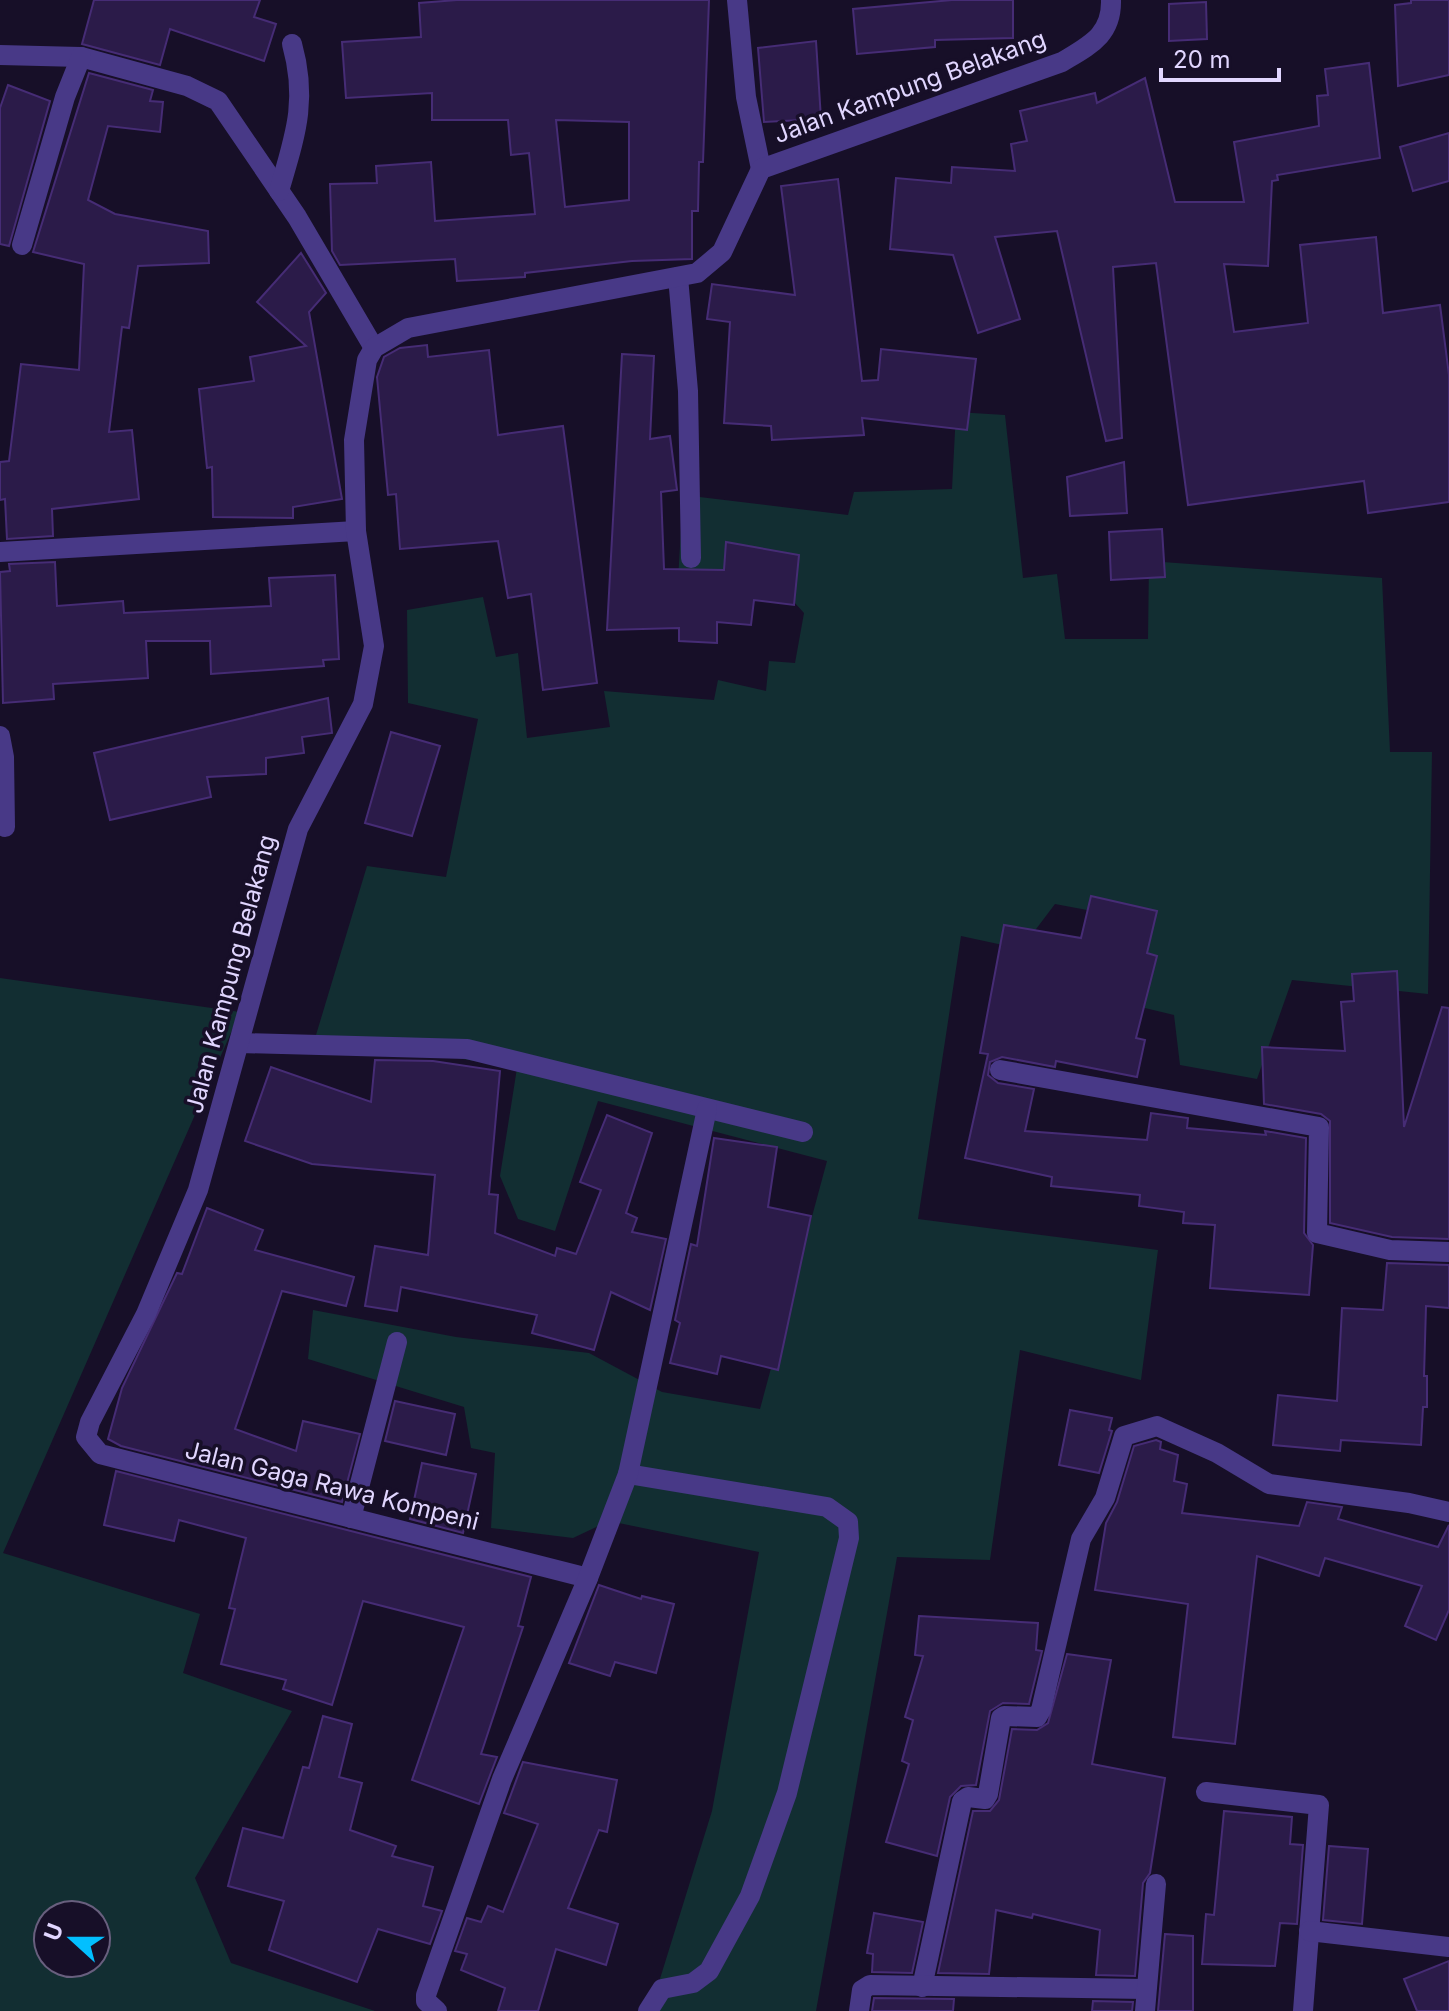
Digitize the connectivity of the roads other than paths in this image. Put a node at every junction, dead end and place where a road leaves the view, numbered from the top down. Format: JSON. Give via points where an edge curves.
{"nodes":[{"id":1,"x":737,"y":0,"type":"edge"},
{"id":2,"x":1111,"y":0,"type":"edge"},
{"id":3,"x":292,"y":44,"type":"dead end"},
{"id":4,"x":0,"y":55,"type":"edge"},
{"id":5,"x":81,"y":57,"type":"junction"},
{"id":6,"x":761,"y":169,"type":"junction"},
{"id":7,"x":279,"y":191,"type":"junction"},
{"id":8,"x":22,"y":245,"type":"dead end"},
{"id":9,"x":678,"y":277,"type":"junction"},
{"id":10,"x":374,"y":348,"type":"junction"},
{"id":11,"x":356,"y":531,"type":"junction"},
{"id":12,"x":0,"y":552,"type":"edge"},
{"id":13,"x":691,"y":558,"type":"dead end"},
{"id":14,"x":0,"y":736,"type":"edge"},
{"id":15,"x":5,"y":827,"type":"dead end"},
{"id":16,"x":242,"y":1028,"type":"junction"},
{"id":17,"x":1000,"y":1070,"type":"dead end"},
{"id":18,"x":707,"y":1109,"type":"junction"},
{"id":19,"x":803,"y":1132,"type":"dead end"},
{"id":20,"x":1449,"y":1252,"type":"edge"},
{"id":21,"x":397,"y":1342,"type":"dead end"},
{"id":22,"x":90,"y":1422,"type":"joint"},
{"id":23,"x":628,"y":1474,"type":"junction"},
{"id":24,"x":1449,"y":1512,"type":"edge"},
{"id":25,"x":351,"y":1518,"type":"junction"},
{"id":26,"x":588,"y":1578,"type":"junction"},
{"id":27,"x":1206,"y":1792,"type":"dead end"},
{"id":28,"x":1156,"y":1884,"type":"dead end"},
{"id":29,"x":1309,"y":1931,"type":"junction"},
{"id":30,"x":1449,"y":1947,"type":"edge"},
{"id":31,"x":922,"y":1987,"type":"junction"},
{"id":32,"x":1146,"y":1989,"type":"junction"},
{"id":33,"x":437,"y":2011,"type":"edge"},
{"id":34,"x":648,"y":2011,"type":"edge"},
{"id":35,"x":859,"y":2011,"type":"edge"},
{"id":36,"x":1145,"y":2011,"type":"edge"},
{"id":37,"x":1303,"y":2011,"type":"edge"}],
"edges":[{"from":1,"to":6,"type":"street","via":[[746,97]]},
{"from":2,"to":6,"type":"street","name":"Jalan Kampung Belakang","via":[[1107,28],[1097,41],[1062,62]]},
{"from":3,"to":7,"type":"street","via":[[302,103]]},
{"from":4,"to":5,"type":"street"},
{"from":5,"to":7,"type":"street","via":[[187,86],[218,101]]},
{"from":5,"to":8,"type":"street"},
{"from":6,"to":9,"type":"street","name":"Jalan Kampung Belakang","via":[[722,252],[697,273]]},
{"from":7,"to":10,"type":"street"},
{"from":9,"to":10,"type":"street","name":"Jalan Kampung Belakang","via":[[408,328]]},
{"from":9,"to":13,"type":"street","via":[[688,391]]},
{"from":10,"to":11,"type":"street","name":"Jalan Kampung Belakang","via":[[362,375],[354,440]]},
{"from":11,"to":12,"type":"street"},
{"from":11,"to":16,"type":"street","name":"Jalan Kampung Belakang","via":[[374,646],[363,704],[298,829]]},
{"from":14,"to":15,"type":"street"},
{"from":16,"to":18,"type":"street","via":[[467,1049]]},
{"from":16,"to":22,"type":"street","name":"Jalan Kampung Belakang","via":[[198,1190],[146,1314]]},
{"from":17,"to":20,"type":"street","via":[[1319,1127],[1317,1233],[1390,1250]]},
{"from":18,"to":19,"type":"street"},
{"from":18,"to":23,"type":"street"},
{"from":21,"to":25,"type":"street"},
{"from":22,"to":25,"type":"street","name":"Jalan Gaga Rawa Kompeni","via":[[86,1437],[100,1454]]},
{"from":23,"to":26,"type":"street"},
{"from":23,"to":34,"type":"street","via":[[827,1507],[848,1522],[849,1538],[787,1793],[750,1896],[709,1971],[701,1980],[662,1989]]},
{"from":24,"to":31,"type":"street","via":[[1269,1484],[1157,1426],[1124,1436],[1105,1498],[1081,1539],[1041,1710],[1029,1720],[1001,1718],[988,1794],[985,1799],[962,1801]]},
{"from":25,"to":26,"type":"street","name":"Jalan Gaga Rawa Kompeni"},
{"from":26,"to":33,"type":"street","via":[[502,1779],[426,1995]]},
{"from":27,"to":29,"type":"street","via":[[1319,1805]]},
{"from":28,"to":32,"type":"street"},
{"from":29,"to":30,"type":"street"},
{"from":29,"to":37,"type":"street"},
{"from":31,"to":32,"type":"street"},
{"from":31,"to":35,"type":"street","via":[[870,1985],[862,1990]]},
{"from":32,"to":36,"type":"street"}]}
